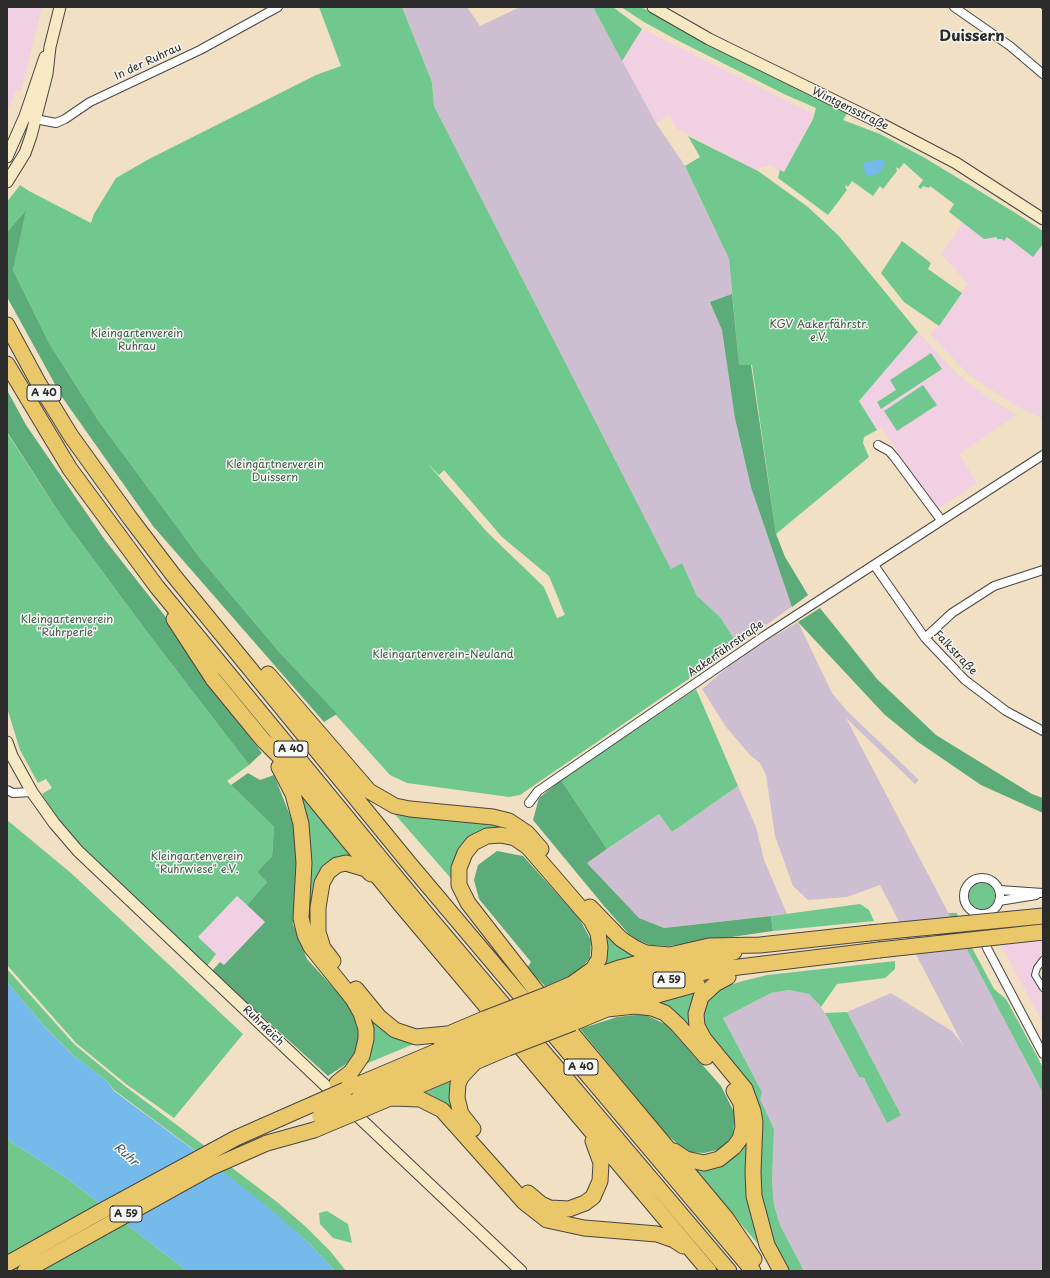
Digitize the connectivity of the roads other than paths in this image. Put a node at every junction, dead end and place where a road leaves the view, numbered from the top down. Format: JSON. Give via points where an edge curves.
{"nodes":[{"id":1,"x":60,"y":7,"type":"edge"},
{"id":2,"x":278,"y":7,"type":"edge"},
{"id":3,"x":653,"y":7,"type":"edge"},
{"id":4,"x":954,"y":7,"type":"edge"},
{"id":5,"x":50,"y":47,"type":"junction"},
{"id":6,"x":1043,"y":74,"type":"edge"},
{"id":7,"x":24,"y":116,"type":"junction"},
{"id":8,"x":36,"y":119,"type":"junction"},
{"id":9,"x":7,"y":157,"type":"edge"},
{"id":10,"x":7,"y":182,"type":"edge"},
{"id":11,"x":1043,"y":219,"type":"edge"},
{"id":12,"x":7,"y":325,"type":"edge"},
{"id":13,"x":7,"y":364,"type":"edge"},
{"id":14,"x":878,"y":445,"type":"dead end"},
{"id":15,"x":1043,"y":455,"type":"edge"},
{"id":16,"x":941,"y":520,"type":"junction"},
{"id":17,"x":874,"y":565,"type":"junction"},
{"id":18,"x":1043,"y":570,"type":"edge"},
{"id":19,"x":157,"y":587,"type":"junction"},
{"id":20,"x":925,"y":638,"type":"junction"},
{"id":21,"x":231,"y":644,"type":"junction"},
{"id":22,"x":1042,"y":730,"type":"edge"},
{"id":23,"x":263,"y":740,"type":"junction"},
{"id":24,"x":7,"y":742,"type":"edge"},
{"id":25,"x":7,"y":790,"type":"edge"},
{"id":26,"x":32,"y":792,"type":"junction"},
{"id":27,"x":529,"y":803,"type":"dead end"},
{"id":28,"x":408,"y":862,"type":"junction"},
{"id":29,"x":999,"y":890,"type":"junction"},
{"id":30,"x":1043,"y":894,"type":"edge"},
{"id":31,"x":999,"y":902,"type":"junction"},
{"id":32,"x":401,"y":906,"type":"junction"},
{"id":33,"x":973,"y":912,"type":"junction"},
{"id":34,"x":984,"y":914,"type":"junction"},
{"id":35,"x":1043,"y":916,"type":"edge"},
{"id":36,"x":1043,"y":932,"type":"edge"},
{"id":37,"x":760,"y":945,"type":"junction"},
{"id":38,"x":988,"y":950,"type":"junction"},
{"id":39,"x":670,"y":955,"type":"junction"},
{"id":40,"x":1043,"y":960,"type":"edge"},
{"id":41,"x":777,"y":963,"type":"junction"},
{"id":42,"x":728,"y":977,"type":"junction"},
{"id":43,"x":572,"y":984,"type":"junction"},
{"id":44,"x":534,"y":988,"type":"junction"},
{"id":45,"x":1043,"y":988,"type":"edge"},
{"id":46,"x":561,"y":1008,"type":"junction"},
{"id":47,"x":607,"y":1009,"type":"junction"},
{"id":48,"x":447,"y":1034,"type":"junction"},
{"id":49,"x":496,"y":1034,"type":"junction"},
{"id":50,"x":1043,"y":1054,"type":"edge"},
{"id":51,"x":476,"y":1061,"type":"junction"},
{"id":52,"x":378,"y":1075,"type":"junction"},
{"id":53,"x":341,"y":1086,"type":"junction"},
{"id":54,"x":390,"y":1098,"type":"junction"},
{"id":55,"x":360,"y":1105,"type":"junction"},
{"id":56,"x":587,"y":1128,"type":"junction"},
{"id":57,"x":662,"y":1140,"type":"junction"},
{"id":58,"x":693,"y":1253,"type":"junction"},
{"id":59,"x":7,"y":1264,"type":"edge"},
{"id":60,"x":25,"y":1271,"type":"edge"},
{"id":61,"x":521,"y":1271,"type":"edge"},
{"id":62,"x":709,"y":1271,"type":"edge"},
{"id":63,"x":729,"y":1271,"type":"edge"},
{"id":64,"x":753,"y":1271,"type":"edge"},
{"id":65,"x":762,"y":1271,"type":"edge"},
{"id":66,"x":781,"y":1271,"type":"edge"}],
"edges":[{"from":1,"to":5,"type":"main road"},
{"from":2,"to":8,"type":"street","name":"In der Ruhrau","via":[[200,50],[90,102],[65,119],[56,123]]},
{"from":3,"to":11,"type":"main road","name":"Wintgensstraße","via":[[702,35],[956,163]]},
{"from":4,"to":6,"type":"street","via":[[1010,46]]},
{"from":5,"to":7,"type":"main road"},
{"from":5,"to":8,"type":"main road","via":[[47,74]]},
{"from":7,"to":8,"type":"street","name":"In der Ruhrau"},
{"from":7,"to":9,"type":"main road"},
{"from":8,"to":10,"type":"main road","via":[[25,153]]},
{"from":12,"to":21,"type":"highway","number":"A 40","via":[[39,384],[109,489],[152,547]]},
{"from":13,"to":19,"type":"highway","number":"A 40","via":[[70,469]]},
{"from":14,"to":16,"type":"street","via":[[892,454]]},
{"from":15,"to":16,"type":"street","name":"Aakerfährstraße"},
{"from":16,"to":17,"type":"street","name":"Aakerfährstraße"},
{"from":17,"to":20,"type":"street","name":"Falkstraße"},
{"from":17,"to":27,"type":"street","name":"Aakerfährstraße","via":[[764,636],[538,791]]},
{"from":18,"to":20,"type":"street","via":[[994,586],[952,613]]},
{"from":19,"to":23,"type":"highway","via":[[176,623],[214,678]]},
{"from":19,"to":63,"type":"highway","number":"A 40","via":[[430,917]]},
{"from":20,"to":22,"type":"street","name":"Falkstraße","via":[[964,680],[1006,711]]},
{"from":21,"to":28,"type":"highway","number":"A 40"},
{"from":21,"to":39,"type":"highway","via":[[247,650],[369,791],[395,806],[509,821],[527,833],[596,914],[621,939],[646,953]]},
{"from":23,"to":32,"type":"highway","via":[[279,756]]},
{"from":23,"to":53,"type":"highway","via":[[287,782],[302,824],[304,863],[301,918],[305,935],[361,1013],[366,1030],[362,1056]]},
{"from":24,"to":26,"type":"main road","name":"Ruhrdeich"},
{"from":25,"to":26,"type":"street","via":[[13,793]]},
{"from":26,"to":61,"type":"main road","name":"Ruhrdeich","via":[[54,824],[102,875]]},
{"from":28,"to":44,"type":"highway","via":[[462,920]]},
{"from":28,"to":64,"type":"highway","number":"A 40"},
{"from":29,"to":30,"type":"street"},
{"from":29,"to":31,"type":"street"},
{"from":29,"to":33,"type":"street","via":[[987,879],[973,880],[968,885],[964,898]]},
{"from":30,"to":31,"type":"street"},
{"from":31,"to":34,"type":"street","via":[[996,908]]},
{"from":32,"to":48,"type":"highway","via":[[366,868],[346,863],[337,865],[328,872],[319,897],[317,922],[323,948],[371,1007],[395,1030],[416,1037]]},
{"from":32,"to":56,"type":"highway"},
{"from":33,"to":34,"type":"street"},
{"from":33,"to":38,"type":"street"},
{"from":34,"to":38,"type":"street","via":[[983,928]]},
{"from":35,"to":37,"type":"highway","number":"A 59","bridge":true},
{"from":36,"to":41,"type":"highway","number":"A 59","bridge":true},
{"from":37,"to":39,"type":"highway","via":[[709,946]]},
{"from":37,"to":46,"type":"highway","number":"A 59","via":[[650,972]]},
{"from":38,"to":50,"type":"street"},
{"from":39,"to":43,"type":"highway"},
{"from":40,"to":45,"type":"street","via":[[1035,975]]},
{"from":41,"to":42,"type":"highway"},
{"from":41,"to":46,"type":"highway","number":"A 59","via":[[714,970]]},
{"from":42,"to":47,"type":"highway"},
{"from":42,"to":66,"type":"highway","via":[[714,984],[701,997],[696,1014],[698,1026],[704,1039],[745,1089],[754,1111],[754,1196],[767,1245]]},
{"from":43,"to":44,"type":"highway","via":[[593,969],[599,959],[598,933],[591,920],[528,847],[514,838],[487,836],[473,843],[465,853],[459,868],[460,885],[468,903]]},
{"from":43,"to":46,"type":"highway"},
{"from":44,"to":57,"type":"highway"},
{"from":46,"to":47,"type":"highway"},
{"from":46,"to":49,"type":"highway","number":"A 59","bridge":true},
{"from":46,"to":49,"type":"highway","bridge":true},
{"from":47,"to":57,"type":"highway","via":[[636,1006],[664,1013],[727,1080],[741,1103],[743,1127],[740,1139],[719,1159],[704,1163],[691,1160],[679,1155]]},
{"from":48,"to":49,"type":"highway"},
{"from":48,"to":52,"type":"highway"},
{"from":49,"to":51,"type":"highway"},
{"from":49,"to":52,"type":"highway","number":"A 59"},
{"from":49,"to":55,"type":"highway","number":"A 59"},
{"from":51,"to":54,"type":"highway"},
{"from":51,"to":56,"type":"highway","via":[[465,1070],[458,1084],[457,1098],[461,1114],[524,1190],[541,1204],[550,1208],[569,1209],[585,1203],[595,1193],[600,1181],[601,1163]]},
{"from":52,"to":53,"type":"highway","number":"A 59"},
{"from":53,"to":59,"type":"highway","number":"A 59","bridge":true,"via":[[229,1142]]},
{"from":54,"to":55,"type":"highway"},
{"from":54,"to":58,"type":"highway","via":[[420,1099],[442,1110],[524,1202],[547,1220],[584,1228],[657,1234],[674,1240]]},
{"from":55,"to":60,"type":"highway","number":"A 59","bridge":true,"via":[[314,1130],[267,1143],[210,1168]]},
{"from":56,"to":58,"type":"highway"},
{"from":57,"to":65,"type":"highway","via":[[726,1218]]},
{"from":58,"to":62,"type":"highway"}]}
